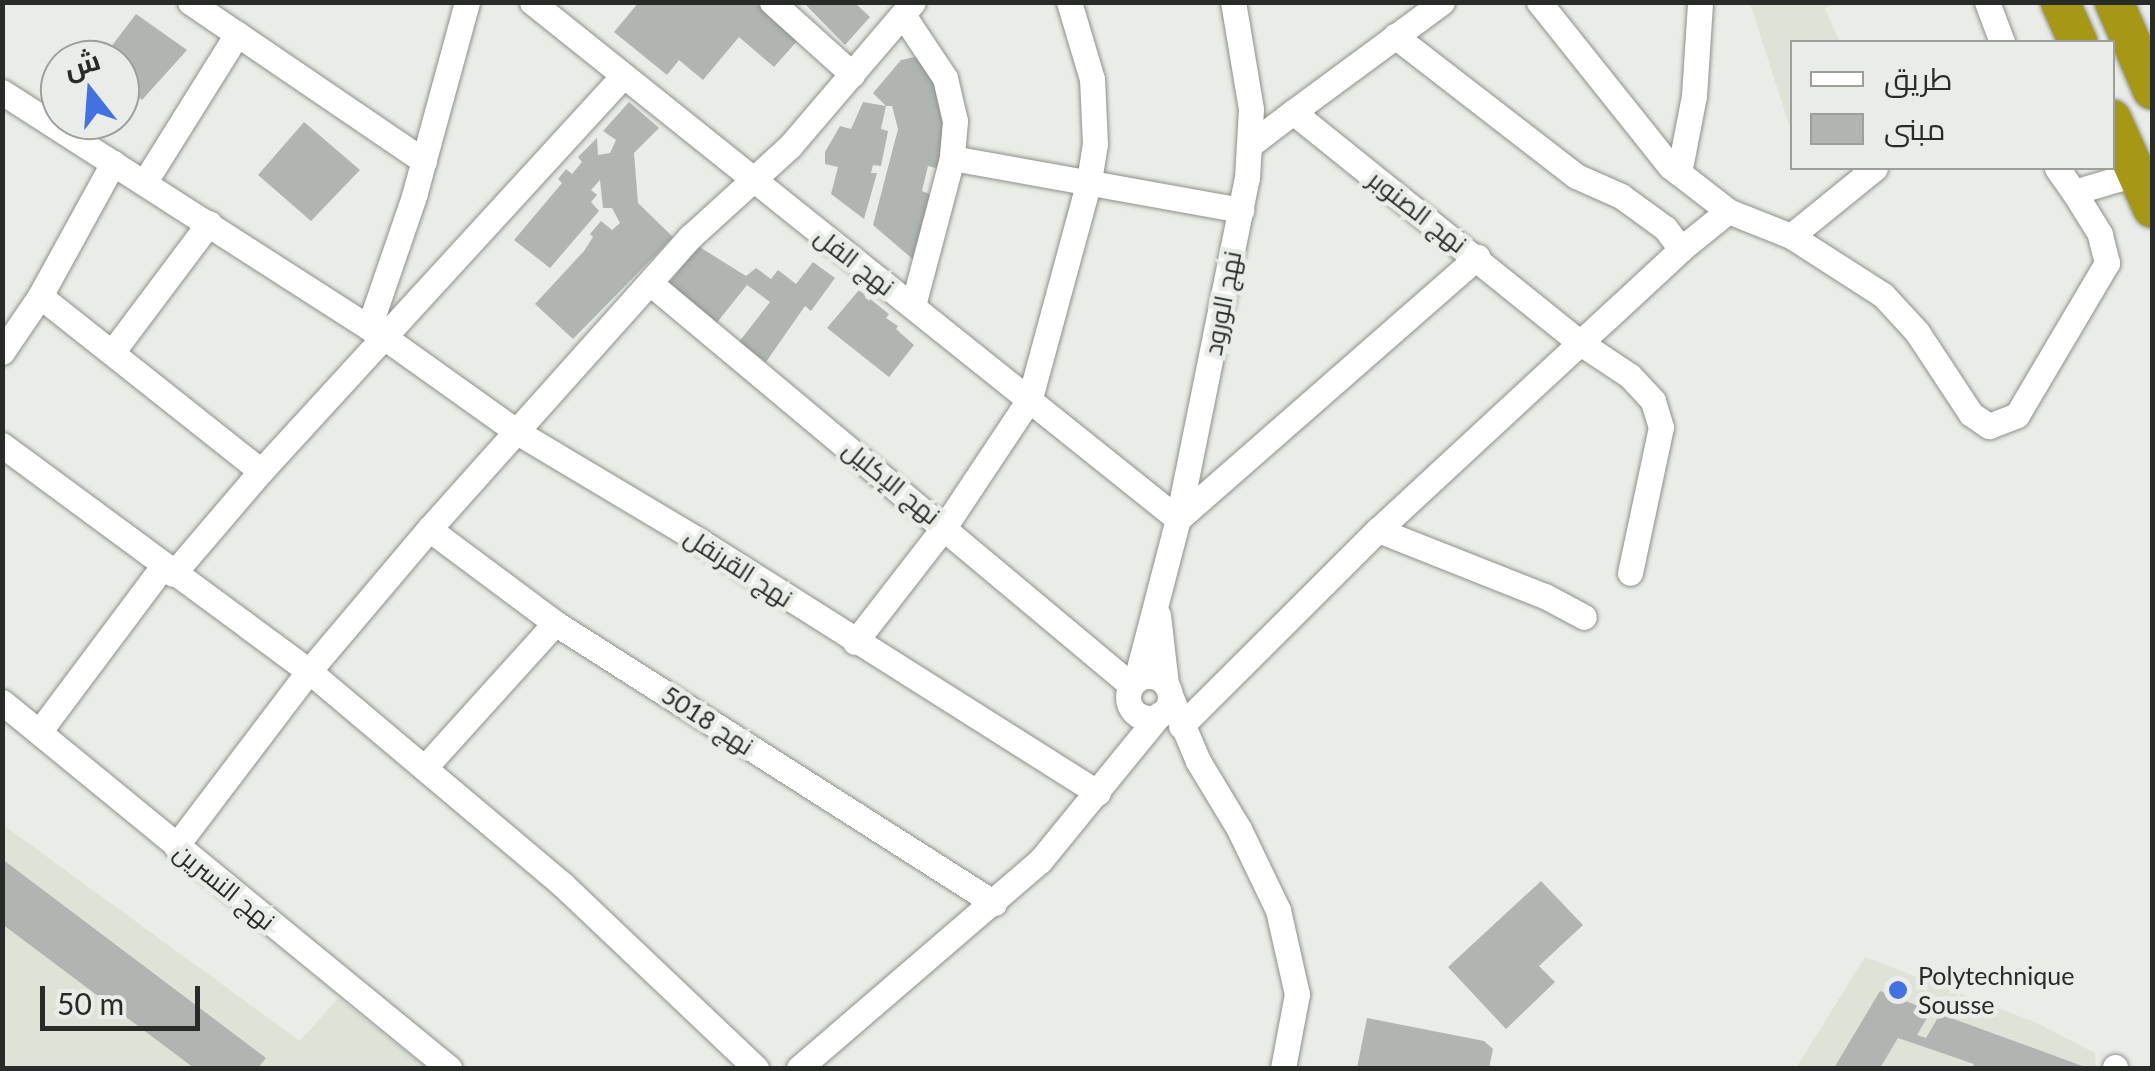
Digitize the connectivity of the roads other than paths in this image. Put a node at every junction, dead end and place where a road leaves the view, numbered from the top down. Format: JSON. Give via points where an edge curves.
{"nodes":[{"id":1,"x":190,"y":2,"type":"edge"},
{"id":2,"x":468,"y":2,"type":"edge"},
{"id":3,"x":532,"y":2,"type":"edge"},
{"id":4,"x":772,"y":2,"type":"edge"},
{"id":5,"x":1068,"y":2,"type":"edge"},
{"id":6,"x":1233,"y":2,"type":"edge"},
{"id":7,"x":1442,"y":2,"type":"edge"},
{"id":8,"x":1539,"y":2,"type":"edge"},
{"id":9,"x":1700,"y":2,"type":"edge"},
{"id":10,"x":1987,"y":2,"type":"edge"},
{"id":11,"x":2060,"y":2,"type":"edge"},
{"id":12,"x":2114,"y":2,"type":"edge"},
{"id":13,"x":908,"y":9,"type":"edge"},
{"id":14,"x":237,"y":34,"type":"junction"},
{"id":15,"x":1395,"y":36,"type":"junction"},
{"id":16,"x":2001,"y":40,"type":"edge"},
{"id":17,"x":2077,"y":40,"type":"edge"},
{"id":18,"x":852,"y":74,"type":"junction"},
{"id":19,"x":623,"y":76,"type":"junction"},
{"id":20,"x":2152,"y":90,"type":"edge"},
{"id":21,"x":2,"y":92,"type":"edge"},
{"id":22,"x":1293,"y":112,"type":"junction"},
{"id":23,"x":2115,"y":125,"type":"edge"},
{"id":24,"x":1250,"y":144,"type":"junction"},
{"id":25,"x":952,"y":158,"type":"junction"},
{"id":26,"x":424,"y":161,"type":"junction"},
{"id":27,"x":114,"y":162,"type":"junction"},
{"id":28,"x":1872,"y":170,"type":"edge"},
{"id":29,"x":2059,"y":170,"type":"edge"},
{"id":30,"x":1679,"y":173,"type":"junction"},
{"id":31,"x":2138,"y":174,"type":"junction"},
{"id":32,"x":753,"y":180,"type":"junction"},
{"id":33,"x":1089,"y":180,"type":"junction"},
{"id":34,"x":144,"y":183,"type":"junction"},
{"id":35,"x":2074,"y":192,"type":"junction"},
{"id":36,"x":2152,"y":208,"type":"edge"},
{"id":37,"x":1241,"y":210,"type":"junction"},
{"id":38,"x":1728,"y":211,"type":"junction"},
{"id":39,"x":210,"y":223,"type":"junction"},
{"id":40,"x":1790,"y":236,"type":"junction"},
{"id":41,"x":1681,"y":249,"type":"junction"},
{"id":42,"x":1477,"y":257,"type":"junction"},
{"id":43,"x":650,"y":284,"type":"junction"},
{"id":44,"x":40,"y":296,"type":"junction"},
{"id":45,"x":913,"y":306,"type":"junction"},
{"id":46,"x":376,"y":332,"type":"junction"},
{"id":47,"x":1582,"y":344,"type":"junction"},
{"id":48,"x":113,"y":351,"type":"junction"},
{"id":49,"x":2,"y":352,"type":"edge"},
{"id":50,"x":1030,"y":398,"type":"junction"},
{"id":51,"x":517,"y":432,"type":"junction"},
{"id":52,"x":2,"y":445,"type":"edge"},
{"id":53,"x":261,"y":471,"type":"junction"},
{"id":54,"x":1178,"y":519,"type":"junction"},
{"id":55,"x":946,"y":526,"type":"junction"},
{"id":56,"x":429,"y":528,"type":"junction"},
{"id":57,"x":1378,"y":530,"type":"junction"},
{"id":58,"x":168,"y":570,"type":"junction"},
{"id":59,"x":1630,"y":573,"type":"dead end"},
{"id":60,"x":1584,"y":618,"type":"dead end"},
{"id":61,"x":555,"y":623,"type":"junction"},
{"id":62,"x":855,"y":642,"type":"junction"},
{"id":63,"x":310,"y":671,"type":"junction"},
{"id":64,"x":2,"y":702,"type":"edge"},
{"id":65,"x":1152,"y":703,"type":"junction"},
{"id":66,"x":39,"y":732,"type":"junction"},
{"id":67,"x":425,"y":767,"type":"junction"},
{"id":68,"x":1115,"y":771,"type":"junction"},
{"id":69,"x":1098,"y":793,"type":"junction"},
{"id":70,"x":176,"y":846,"type":"junction"},
{"id":71,"x":994,"y":903,"type":"junction"},
{"id":72,"x":449,"y":1068,"type":"edge"},
{"id":73,"x":756,"y":1068,"type":"edge"},
{"id":74,"x":799,"y":1068,"type":"edge"},
{"id":75,"x":1284,"y":1068,"type":"edge"}],
"edges":[{"from":1,"to":14,"type":"street"},
{"from":2,"to":26,"type":"street"},
{"from":3,"to":19,"type":"street","name":"نهج الفل"},
{"from":4,"to":18,"type":"street"},
{"from":5,"to":33,"type":"street","via":[[1096,112]]},
{"from":6,"to":24,"type":"street","name":"نهج الورود","via":[[1248,77]]},
{"from":7,"to":15,"type":"street"},
{"from":8,"to":30,"type":"street"},
{"from":9,"to":30,"type":"street","via":[[1694,96]]},
{"from":10,"to":16,"type":"street"},
{"from":11,"to":17,"type":"highway"},
{"from":12,"to":20,"type":"highway"},
{"from":13,"to":18,"type":"street"},
{"from":13,"to":25,"type":"street","via":[[952,96]]},
{"from":14,"to":26,"type":"street"},
{"from":14,"to":34,"type":"street"},
{"from":15,"to":22,"type":"street"},
{"from":15,"to":41,"type":"street","via":[[1576,176],[1621,196],[1665,228]]},
{"from":18,"to":32,"type":"street"},
{"from":19,"to":32,"type":"street","name":"نهج الفل"},
{"from":19,"to":46,"type":"street"},
{"from":21,"to":27,"type":"street","name":"نهج القرنفل"},
{"from":22,"to":24,"type":"street"},
{"from":22,"to":42,"type":"street","name":"نهج الصنوبر"},
{"from":23,"to":31,"type":"highway"},
{"from":24,"to":37,"type":"street","name":"نهج الورود"},
{"from":25,"to":33,"type":"street"},
{"from":25,"to":45,"type":"street"},
{"from":26,"to":46,"type":"street"},
{"from":27,"to":34,"type":"street","name":"نهج القرنفل"},
{"from":27,"to":44,"type":"street"},
{"from":28,"to":40,"type":"street"},
{"from":29,"to":35,"type":"street"},
{"from":30,"to":38,"type":"street"},
{"from":31,"to":35,"type":"street"},
{"from":31,"to":36,"type":"highway"},
{"from":32,"to":43,"type":"street"},
{"from":32,"to":45,"type":"street","name":"نهج الفل"},
{"from":33,"to":37,"type":"street"},
{"from":33,"to":50,"type":"street"},
{"from":34,"to":39,"type":"street","name":"نهج القرنفل"},
{"from":35,"to":40,"type":"street","via":[[2100,234],[2107,263],[2017,415],[1989,426],[1971,414],[1917,332],[1882,295]]},
{"from":37,"to":54,"type":"street","name":"نهج الورود"},
{"from":38,"to":40,"type":"street"},
{"from":38,"to":41,"type":"street"},
{"from":39,"to":46,"type":"street","name":"نهج القرنفل"},
{"from":39,"to":48,"type":"street"},
{"from":41,"to":47,"type":"street"},
{"from":42,"to":47,"type":"street","name":"نهج الصنوبر"},
{"from":42,"to":54,"type":"street"},
{"from":43,"to":51,"type":"street"},
{"from":43,"to":55,"type":"street","name":"نهج الإكليل"},
{"from":44,"to":48,"type":"street"},
{"from":44,"to":49,"type":"street"},
{"from":45,"to":50,"type":"street","name":"نهج الفل"},
{"from":46,"to":51,"type":"street","name":"نهج القرنفل"},
{"from":46,"to":53,"type":"street"},
{"from":47,"to":57,"type":"street"},
{"from":47,"to":59,"type":"street","name":"نهج الصنوبر","via":[[1653,400],[1661,427]]},
{"from":48,"to":53,"type":"street"},
{"from":50,"to":54,"type":"street","name":"نهج الفل"},
{"from":50,"to":55,"type":"street"},
{"from":51,"to":56,"type":"street"},
{"from":51,"to":62,"type":"street","name":"نهج القرنفل"},
{"from":52,"to":58,"type":"street"},
{"from":53,"to":58,"type":"street"},
{"from":54,"to":65,"type":"street","name":"نهج الورود","via":[[1159,600]]},
{"from":55,"to":62,"type":"street"},
{"from":55,"to":65,"type":"street","name":"نهج الإكليل"},
{"from":56,"to":61,"type":"street","name":"نهج 5018"},
{"from":56,"to":63,"type":"street"},
{"from":57,"to":60,"type":"street"},
{"from":57,"to":65,"type":"street"},
{"from":58,"to":63,"type":"street"},
{"from":58,"to":66,"type":"street"},
{"from":61,"to":67,"type":"street"},
{"from":61,"to":71,"type":"street","name":"نهج 5018"},
{"from":62,"to":69,"type":"street","name":"نهج القرنفل"},
{"from":63,"to":67,"type":"street"},
{"from":63,"to":70,"type":"street"},
{"from":64,"to":66,"type":"street","name":"نهج النسرين"},
{"from":65,"to":68,"type":"street"},
{"from":65,"to":68,"type":"street"},
{"from":65,"to":75,"type":"street","via":[[1239,829],[1278,910],[1297,994]]},
{"from":66,"to":70,"type":"street","name":"نهج النسرين"},
{"from":67,"to":73,"type":"street","via":[[563,885]]},
{"from":68,"to":69,"type":"street"},
{"from":69,"to":71,"type":"street"},
{"from":70,"to":72,"type":"street","name":"نهج النسرين"},
{"from":71,"to":74,"type":"street"}]}
